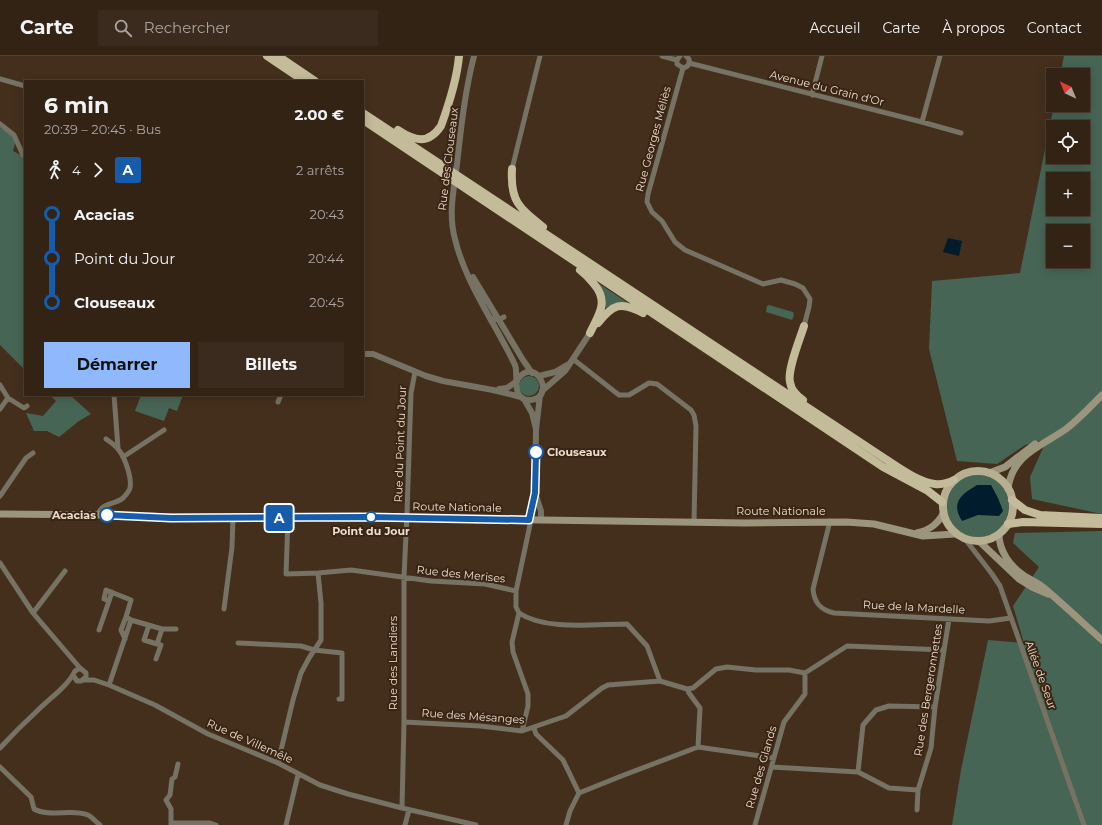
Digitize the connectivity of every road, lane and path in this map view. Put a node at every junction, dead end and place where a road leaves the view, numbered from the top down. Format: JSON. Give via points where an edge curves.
{"nodes":[{"id":1,"x":267,"y":56,"type":"edge"},
{"id":2,"x":278,"y":56,"type":"edge"},
{"id":3,"x":460,"y":56,"type":"edge"},
{"id":4,"x":540,"y":56,"type":"edge"},
{"id":5,"x":662,"y":56,"type":"edge"},
{"id":6,"x":686,"y":56,"type":"edge"},
{"id":7,"x":822,"y":56,"type":"edge"},
{"id":8,"x":940,"y":56,"type":"edge"},
{"id":9,"x":474,"y":57,"type":"edge"},
{"id":10,"x":679,"y":58,"type":"edge"},
{"id":11,"x":689,"y":63,"type":"junction"},
{"id":12,"x":281,"y":66,"type":"junction"},
{"id":13,"x":683,"y":68,"type":"junction"},
{"id":14,"x":0,"y":79,"type":"edge"},
{"id":15,"x":299,"y":80,"type":"edge"},
{"id":16,"x":302,"y":80,"type":"edge"},
{"id":17,"x":314,"y":80,"type":"edge"},
{"id":18,"x":24,"y":86,"type":"edge"},
{"id":19,"x":812,"y":95,"type":"junction"},
{"id":20,"x":364,"y":114,"type":"edge"},
{"id":21,"x":364,"y":121,"type":"edge"},
{"id":22,"x":922,"y":122,"type":"junction"},
{"id":23,"x":0,"y":124,"type":"edge"},
{"id":24,"x":385,"y":128,"type":"junction"},
{"id":25,"x":961,"y":133,"type":"dead end"},
{"id":26,"x":23,"y":155,"type":"dead end"},
{"id":27,"x":512,"y":169,"type":"joint"},
{"id":28,"x":526,"y":229,"type":"junction"},
{"id":29,"x":579,"y":257,"type":"junction"},
{"id":30,"x":497,"y":317,"type":"junction"},
{"id":31,"x":665,"y":321,"type":"junction"},
{"id":32,"x":804,"y":326,"type":"joint"},
{"id":33,"x":590,"y":333,"type":"junction"},
{"id":34,"x":364,"y":354,"type":"edge"},
{"id":35,"x":571,"y":361,"type":"junction"},
{"id":36,"x":415,"y":372,"type":"junction"},
{"id":37,"x":532,"y":372,"type":"junction"},
{"id":38,"x":538,"y":376,"type":"junction"},
{"id":39,"x":517,"y":380,"type":"junction"},
{"id":40,"x":0,"y":385,"type":"edge"},
{"id":41,"x":493,"y":390,"type":"junction"},
{"id":42,"x":541,"y":393,"type":"junction"},
{"id":43,"x":1102,"y":395,"type":"edge"},
{"id":44,"x":114,"y":396,"type":"edge"},
{"id":45,"x":281,"y":396,"type":"edge"},
{"id":46,"x":8,"y":398,"type":"junction"},
{"id":47,"x":523,"y":398,"type":"junction"},
{"id":48,"x":278,"y":402,"type":"dead end"},
{"id":49,"x":27,"y":406,"type":"dead end"},
{"id":50,"x":0,"y":410,"type":"edge"},
{"id":51,"x":822,"y":418,"type":"junction"},
{"id":52,"x":164,"y":430,"type":"dead end"},
{"id":53,"x":536,"y":430,"type":"junction"},
{"id":54,"x":106,"y":439,"type":"dead end"},
{"id":55,"x":1048,"y":439,"type":"junction"},
{"id":56,"x":118,"y":448,"type":"junction"},
{"id":57,"x":33,"y":453,"type":"dead end"},
{"id":58,"x":123,"y":456,"type":"junction"},
{"id":59,"x":989,"y":473,"type":"junction"},
{"id":60,"x":954,"y":480,"type":"junction"},
{"id":61,"x":1008,"y":489,"type":"junction"},
{"id":62,"x":535,"y":493,"type":"junction"},
{"id":63,"x":0,"y":496,"type":"edge"},
{"id":64,"x":1012,"y":500,"type":"junction"},
{"id":65,"x":942,"y":502,"type":"junction"},
{"id":66,"x":0,"y":514,"type":"edge"},
{"id":67,"x":943,"y":514,"type":"junction"},
{"id":68,"x":98,"y":515,"type":"junction"},
{"id":69,"x":234,"y":518,"type":"junction"},
{"id":70,"x":288,"y":518,"type":"junction"},
{"id":71,"x":407,"y":518,"type":"junction"},
{"id":72,"x":1102,"y":518,"type":"edge"},
{"id":73,"x":530,"y":520,"type":"junction"},
{"id":74,"x":541,"y":520,"type":"junction"},
{"id":75,"x":830,"y":521,"type":"junction"},
{"id":76,"x":694,"y":522,"type":"junction"},
{"id":77,"x":1008,"y":524,"type":"junction"},
{"id":78,"x":1102,"y":524,"type":"edge"},
{"id":79,"x":913,"y":533,"type":"junction"},
{"id":80,"x":955,"y":534,"type":"junction"},
{"id":81,"x":999,"y":534,"type":"junction"},
{"id":82,"x":965,"y":539,"type":"junction"},
{"id":83,"x":980,"y":542,"type":"junction"},
{"id":84,"x":0,"y":563,"type":"edge"},
{"id":85,"x":65,"y":571,"type":"dead end"},
{"id":86,"x":318,"y":573,"type":"junction"},
{"id":87,"x":404,"y":577,"type":"junction"},
{"id":88,"x":516,"y":591,"type":"junction"},
{"id":89,"x":1052,"y":595,"type":"junction"},
{"id":90,"x":224,"y":609,"type":"dead end"},
{"id":91,"x":33,"y":613,"type":"junction"},
{"id":92,"x":519,"y":613,"type":"junction"},
{"id":93,"x":1011,"y":618,"type":"junction"},
{"id":94,"x":128,"y":619,"type":"junction"},
{"id":95,"x":949,"y":619,"type":"junction"},
{"id":96,"x":149,"y":625,"type":"junction"},
{"id":97,"x":162,"y":629,"type":"junction"},
{"id":98,"x":176,"y":629,"type":"dead end"},
{"id":99,"x":99,"y":630,"type":"dead end"},
{"id":100,"x":1102,"y":640,"type":"edge"},
{"id":101,"x":238,"y":643,"type":"dead end"},
{"id":102,"x":157,"y":644,"type":"junction"},
{"id":103,"x":314,"y":650,"type":"junction"},
{"id":104,"x":944,"y":650,"type":"junction"},
{"id":105,"x":70,"y":655,"type":"junction"},
{"id":106,"x":156,"y":659,"type":"dead end"},
{"id":107,"x":80,"y":668,"type":"junction"},
{"id":108,"x":74,"y":673,"type":"junction"},
{"id":109,"x":86,"y":673,"type":"junction"},
{"id":110,"x":805,"y":673,"type":"junction"},
{"id":111,"x":83,"y":680,"type":"junction"},
{"id":112,"x":94,"y":680,"type":"junction"},
{"id":113,"x":77,"y":681,"type":"junction"},
{"id":114,"x":660,"y":681,"type":"junction"},
{"id":115,"x":109,"y":685,"type":"junction"},
{"id":116,"x":62,"y":688,"type":"junction"},
{"id":117,"x":687,"y":689,"type":"junction"},
{"id":118,"x":339,"y":698,"type":"dead end"},
{"id":119,"x":936,"y":707,"type":"junction"},
{"id":120,"x":404,"y":722,"type":"junction"},
{"id":121,"x":534,"y":728,"type":"junction"},
{"id":122,"x":522,"y":731,"type":"junction"},
{"id":123,"x":698,"y":747,"type":"junction"},
{"id":124,"x":0,"y":748,"type":"edge"},
{"id":125,"x":774,"y":758,"type":"junction"},
{"id":126,"x":278,"y":763,"type":"junction"},
{"id":127,"x":178,"y":764,"type":"dead end"},
{"id":128,"x":0,"y":767,"type":"edge"},
{"id":129,"x":772,"y":767,"type":"junction"},
{"id":130,"x":858,"y":772,"type":"junction"},
{"id":131,"x":298,"y":774,"type":"junction"},
{"id":132,"x":918,"y":790,"type":"junction"},
{"id":133,"x":579,"y":793,"type":"junction"},
{"id":134,"x":402,"y":808,"type":"junction"},
{"id":135,"x":409,"y":810,"type":"junction"},
{"id":136,"x":918,"y":810,"type":"dead end"},
{"id":137,"x":171,"y":824,"type":"edge"},
{"id":138,"x":100,"y":825,"type":"edge"},
{"id":139,"x":216,"y":825,"type":"edge"},
{"id":140,"x":286,"y":825,"type":"edge"},
{"id":141,"x":404,"y":825,"type":"edge"},
{"id":142,"x":476,"y":825,"type":"edge"},
{"id":143,"x":566,"y":825,"type":"edge"},
{"id":144,"x":755,"y":825,"type":"edge"},
{"id":145,"x":1084,"y":825,"type":"edge"}],
"edges":[{"from":1,"to":12,"type":"highway"},
{"from":2,"to":17,"type":"highway"},
{"from":3,"to":24,"type":"highway","via":[[438,131],[429,138],[419,140],[406,136],[396,129]]},
{"from":4,"to":27,"type":"street"},
{"from":5,"to":10,"type":"street"},
{"from":6,"to":11,"type":"street"},
{"from":7,"to":19,"type":"street"},
{"from":8,"to":22,"type":"street"},
{"from":9,"to":30,"type":"street","name":"Rue des Clouseaux","via":[[462,120],[451,212],[452,228],[462,261]]},
{"from":10,"to":13,"type":"street","via":[[679,66]]},
{"from":11,"to":13,"type":"street"},
{"from":11,"to":19,"type":"street","name":"Avenue du Grain d'Or"},
{"from":12,"to":15,"type":"highway"},
{"from":12,"to":16,"type":"highway"},
{"from":13,"to":32,"type":"street","name":"Rue Georges Méliès","via":[[647,202],[675,242],[685,250],[763,284],[781,280],[803,288],[810,299]]},
{"from":14,"to":18,"type":"street"},
{"from":19,"to":22,"type":"street","name":"Avenue du Grain d'Or"},
{"from":20,"to":24,"type":"highway"},
{"from":21,"to":28,"type":"highway"},
{"from":22,"to":25,"type":"street","name":"Avenue du Grain d'Or"},
{"from":23,"to":26,"type":"street","via":[[14,136]]},
{"from":24,"to":29,"type":"highway"},
{"from":27,"to":29,"type":"highway","via":[[511,181],[517,203]]},
{"from":28,"to":31,"type":"highway"},
{"from":28,"to":33,"type":"highway","via":[[584,273],[598,289],[601,308]]},
{"from":29,"to":51,"type":"highway"},
{"from":30,"to":37,"type":"street","name":"Rue des Clouseaux"},
{"from":30,"to":39,"type":"street","name":"Rue des Clouseaux","via":[[517,370]]},
{"from":31,"to":33,"type":"highway","via":[[620,305],[610,309]]},
{"from":31,"to":65,"type":"highway","via":[[883,467],[928,491]]},
{"from":32,"to":51,"type":"highway","via":[[790,372],[790,382],[798,397],[816,409]]},
{"from":33,"to":35,"type":"street"},
{"from":34,"to":36,"type":"street","via":[[373,354]]},
{"from":35,"to":38,"type":"street","via":[[555,372]]},
{"from":35,"to":42,"type":"street","via":[[565,371]]},
{"from":35,"to":76,"type":"street","via":[[619,395],[629,395],[649,383],[657,384],[691,410],[696,426]]},
{"from":36,"to":41,"type":"street","via":[[443,381]]},
{"from":36,"to":71,"type":"street","name":"Rue du Point du Jour","via":[[411,393]]},
{"from":37,"to":38,"type":"street"},
{"from":37,"to":39,"type":"street","via":[[523,374]]},
{"from":38,"to":42,"type":"street","via":[[543,383]]},
{"from":39,"to":41,"type":"street","via":[[507,388]]},
{"from":39,"to":47,"type":"street","via":[[516,390]]},
{"from":40,"to":46,"type":"street"},
{"from":41,"to":47,"type":"street"},
{"from":42,"to":47,"type":"street","via":[[530,400]]},
{"from":42,"to":53,"type":"street"},
{"from":43,"to":55,"type":"main road","via":[[1079,419]]},
{"from":44,"to":56,"type":"street"},
{"from":45,"to":48,"type":"street"},
{"from":46,"to":49,"type":"street","via":[[24,408]]},
{"from":46,"to":50,"type":"street"},
{"from":47,"to":53,"type":"street","via":[[532,413]]},
{"from":51,"to":60,"type":"highway","via":[[920,479],[936,484]]},
{"from":52,"to":58,"type":"street"},
{"from":53,"to":62,"type":"street"},
{"from":54,"to":56,"type":"street"},
{"from":55,"to":59,"type":"main road","via":[[1032,445],[1005,467]]},
{"from":55,"to":61,"type":"main road","via":[[1018,463],[1012,473]]},
{"from":56,"to":58,"type":"street"},
{"from":57,"to":63,"type":"street","via":[[26,458]]},
{"from":58,"to":68,"type":"street","via":[[130,479],[130,489],[122,499],[104,506]]},
{"from":59,"to":60,"type":"main road","via":[[968,472]]},
{"from":59,"to":61,"type":"main road","via":[[1000,479]]},
{"from":60,"to":65,"type":"main road"},
{"from":61,"to":64,"type":"main road"},
{"from":62,"to":73,"type":"street"},
{"from":62,"to":74,"type":"street"},
{"from":64,"to":72,"type":"highway","via":[[1025,510],[1040,515]]},
{"from":64,"to":77,"type":"main road","via":[[1012,513]]},
{"from":65,"to":67,"type":"main road"},
{"from":66,"to":68,"type":"main road","name":"Route Nationale"},
{"from":67,"to":79,"type":"main road","via":[[940,521],[930,529]]},
{"from":67,"to":80,"type":"main road"},
{"from":68,"to":69,"type":"main road","name":"Route Nationale"},
{"from":69,"to":70,"type":"main road","name":"Route Nationale"},
{"from":69,"to":90,"type":"street"},
{"from":70,"to":71,"type":"main road","name":"Route Nationale"},
{"from":70,"to":86,"type":"street","name":"Rue des Merises","via":[[286,574]]},
{"from":71,"to":73,"type":"main road","name":"Route Nationale"},
{"from":71,"to":87,"type":"street","name":"Rue des Landiers"},
{"from":73,"to":74,"type":"main road","name":"Route Nationale"},
{"from":73,"to":88,"type":"street"},
{"from":74,"to":76,"type":"main road","name":"Route Nationale"},
{"from":75,"to":76,"type":"main road","name":"Route Nationale"},
{"from":75,"to":79,"type":"main road","name":"Route Nationale","via":[[874,524]]},
{"from":75,"to":95,"type":"street","name":"Rue de la Mardelle","via":[[813,590],[818,605],[834,613]]},
{"from":77,"to":78,"type":"highway"},
{"from":77,"to":81,"type":"main road"},
{"from":79,"to":80,"type":"main road","name":"Route Nationale","via":[[923,536]]},
{"from":80,"to":82,"type":"main road"},
{"from":81,"to":83,"type":"main road"},
{"from":81,"to":89,"type":"main road","via":[[1000,545],[1007,559],[1022,574]]},
{"from":82,"to":83,"type":"main road"},
{"from":82,"to":93,"type":"street","name":"Allée de Seur","via":[[1000,586]]},
{"from":83,"to":89,"type":"main road","via":[[1019,579]]},
{"from":84,"to":91,"type":"street"},
{"from":85,"to":91,"type":"street"},
{"from":86,"to":87,"type":"street","name":"Rue des Merises","via":[[351,570]]},
{"from":86,"to":103,"type":"street","via":[[321,640]]},
{"from":87,"to":88,"type":"street","name":"Rue des Merises","via":[[485,584]]},
{"from":87,"to":120,"type":"street","name":"Rue des Landiers"},
{"from":88,"to":92,"type":"street","via":[[516,607]]},
{"from":89,"to":100,"type":"main road"},
{"from":91,"to":105,"type":"street"},
{"from":92,"to":114,"type":"street","via":[[526,618],[560,625],[627,624],[647,646]]},
{"from":92,"to":122,"type":"street","via":[[512,647],[528,694]]},
{"from":93,"to":95,"type":"street","name":"Rue de la Mardelle","via":[[989,621]]},
{"from":93,"to":145,"type":"street","name":"Allée de Seur"},
{"from":94,"to":96,"type":"street"},
{"from":94,"to":99,"type":"street","via":[[132,600],[106,590],[104,599],[109,601]]},
{"from":94,"to":115,"type":"street","via":[[125,639]]},
{"from":95,"to":104,"type":"street","name":"Rue des Bergeronnettes"},
{"from":96,"to":97,"type":"street"},
{"from":96,"to":102,"type":"street","via":[[144,640]]},
{"from":97,"to":98,"type":"street"},
{"from":97,"to":102,"type":"street"},
{"from":101,"to":103,"type":"street","via":[[301,646]]},
{"from":102,"to":106,"type":"street","via":[[161,645]]},
{"from":103,"to":118,"type":"street","via":[[342,653],[342,699]]},
{"from":103,"to":126,"type":"street","via":[[301,673]]},
{"from":104,"to":110,"type":"street","via":[[847,646]]},
{"from":104,"to":119,"type":"street","name":"Rue des Bergeronnettes"},
{"from":105,"to":107,"type":"street"},
{"from":105,"to":108,"type":"street"},
{"from":107,"to":108,"type":"street"},
{"from":107,"to":109,"type":"street"},
{"from":108,"to":113,"type":"street"},
{"from":108,"to":116,"type":"street"},
{"from":109,"to":111,"type":"street"},
{"from":109,"to":112,"type":"street","name":"Rue de Villemêle"},
{"from":110,"to":117,"type":"street","via":[[727,667],[716,669],[693,688]]},
{"from":110,"to":125,"type":"street","name":"Rue des Glands","via":[[805,694],[784,722]]},
{"from":111,"to":112,"type":"street","name":"Rue de Villemêle"},
{"from":111,"to":113,"type":"street"},
{"from":112,"to":115,"type":"street","name":"Rue de Villemêle"},
{"from":113,"to":116,"type":"street"},
{"from":114,"to":117,"type":"street","name":"Rue des Mésanges"},
{"from":114,"to":121,"type":"street","name":"Rue des Mésanges","via":[[602,688],[566,716]]},
{"from":115,"to":126,"type":"street","name":"Rue de Villemêle","via":[[155,705],[208,734]]},
{"from":116,"to":124,"type":"street"},
{"from":117,"to":123,"type":"street","via":[[700,708]]},
{"from":119,"to":130,"type":"street","via":[[888,706],[876,710],[863,725]]},
{"from":119,"to":132,"type":"street","name":"Rue des Bergeronnettes","via":[[931,748]]},
{"from":120,"to":122,"type":"street","name":"Rue des Mésanges"},
{"from":120,"to":134,"type":"street","name":"Rue des Landiers"},
{"from":121,"to":122,"type":"street","name":"Rue des Mésanges"},
{"from":121,"to":133,"type":"street","via":[[536,734],[563,760]]},
{"from":123,"to":125,"type":"street"},
{"from":123,"to":133,"type":"street"},
{"from":125,"to":129,"type":"street","name":"Rue des Glands"},
{"from":126,"to":131,"type":"street","name":"Rue de Villemêle"},
{"from":127,"to":137,"type":"street","via":[[175,777],[172,779],[170,795],[166,800],[171,809]]},
{"from":128,"to":138,"type":"street","via":[[32,798],[34,808],[40,812],[80,813],[89,816]]},
{"from":129,"to":130,"type":"street"},
{"from":129,"to":144,"type":"street","name":"Rue des Glands"},
{"from":130,"to":132,"type":"street","via":[[889,788]]},
{"from":131,"to":134,"type":"street","name":"Rue de Villemêle","via":[[348,794]]},
{"from":131,"to":140,"type":"street"},
{"from":132,"to":136,"type":"street","name":"Rue des Bergeronnettes"},
{"from":133,"to":143,"type":"street"},
{"from":134,"to":135,"type":"street","name":"Rue de Villemêle"},
{"from":135,"to":141,"type":"street"},
{"from":135,"to":142,"type":"street","name":"Rue de Villemêle"},
{"from":137,"to":139,"type":"street"}]}
